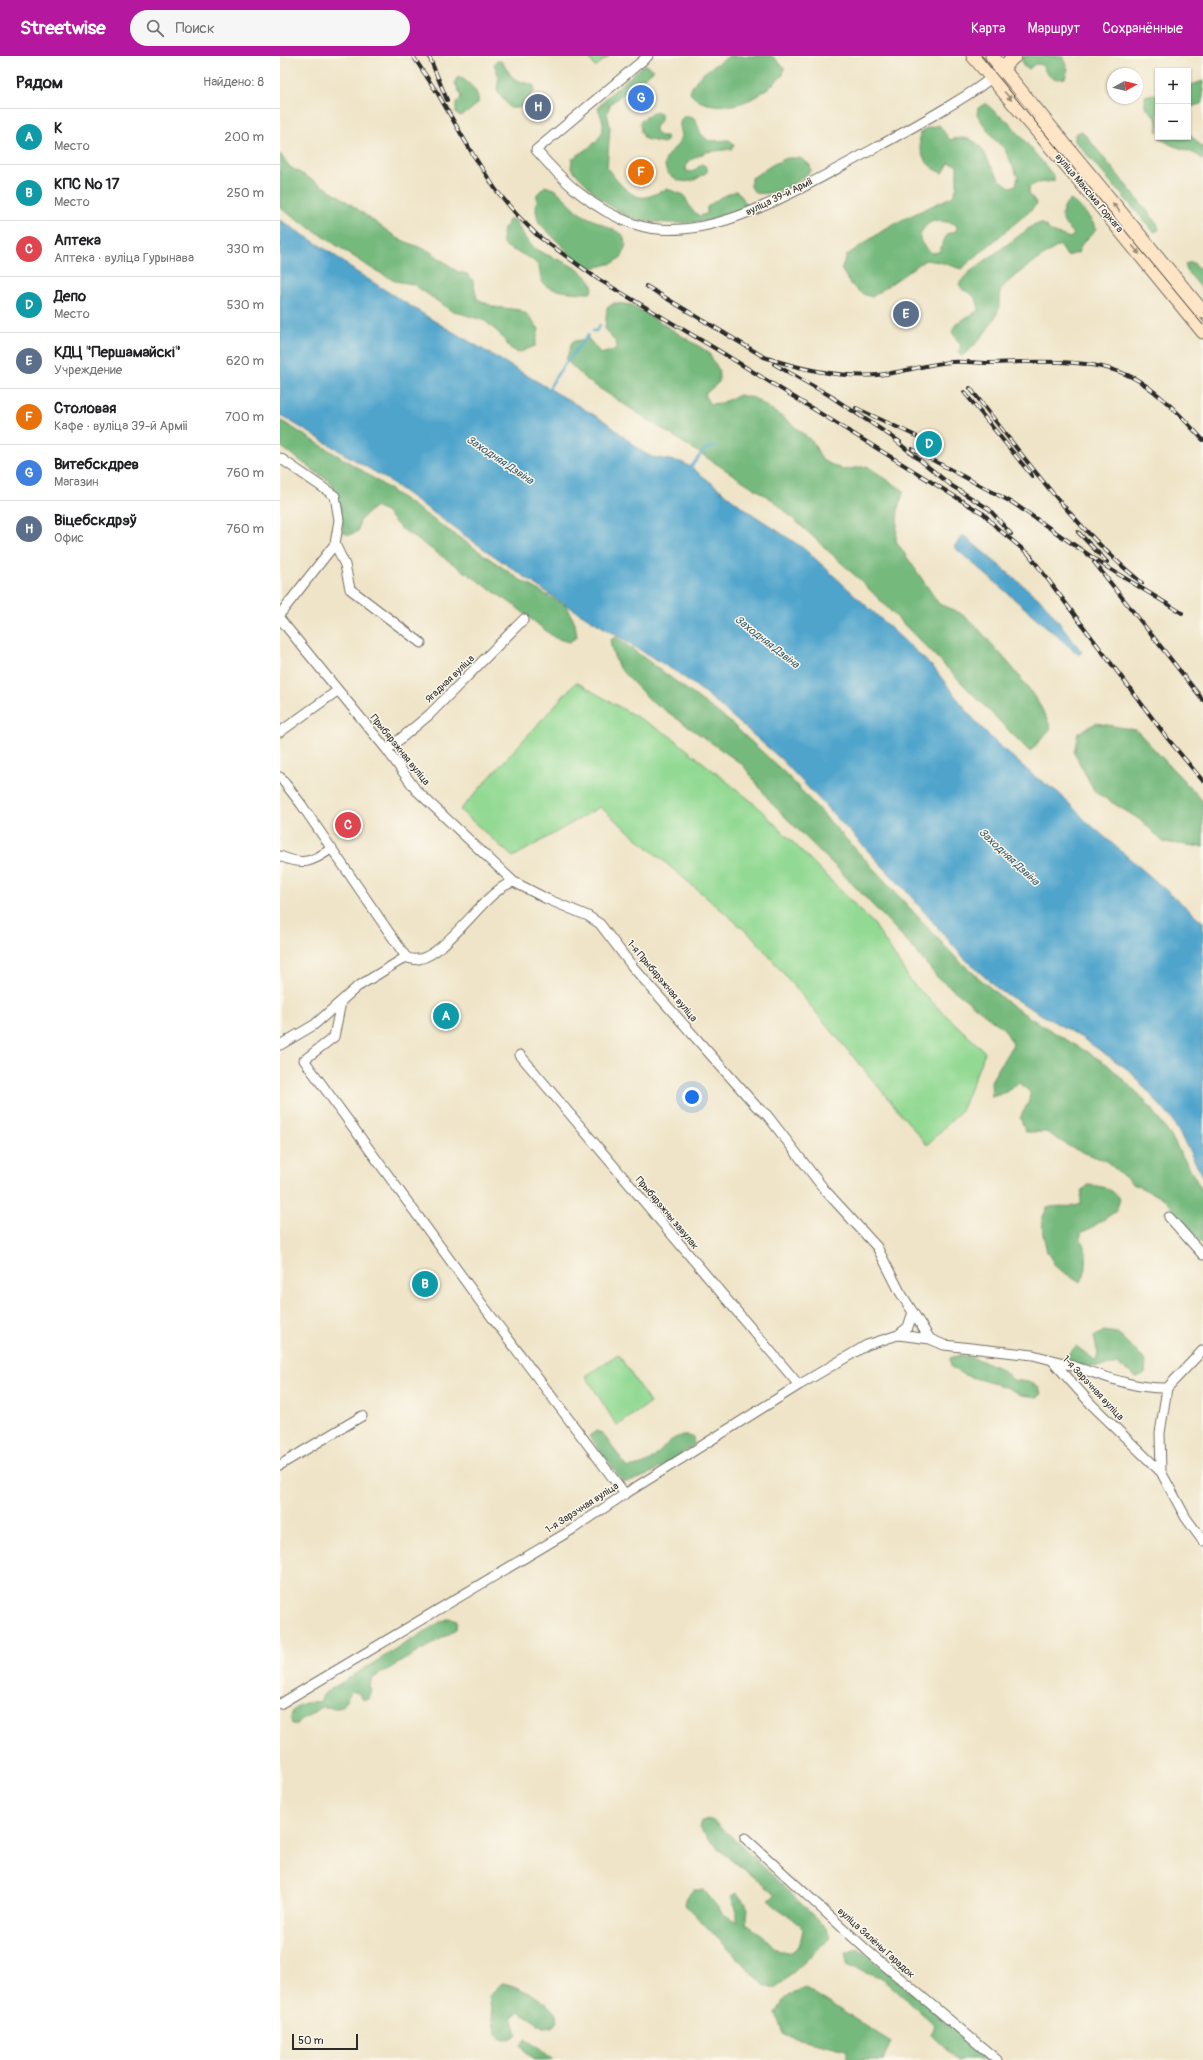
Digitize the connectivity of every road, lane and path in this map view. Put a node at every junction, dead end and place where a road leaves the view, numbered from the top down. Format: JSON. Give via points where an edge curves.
{"nodes":[{"id":1,"x":648,"y":56,"type":"edge"},
{"id":2,"x":973,"y":56,"type":"edge"},
{"id":3,"x":992,"y":56,"type":"edge"},
{"id":4,"x":1015,"y":56,"type":"edge"},
{"id":5,"x":1002,"y":68,"type":"junction"},
{"id":6,"x":992,"y":77,"type":"junction"},
{"id":7,"x":1082,"y":176,"type":"junction"},
{"id":8,"x":1163,"y":274,"type":"junction"},
{"id":9,"x":1203,"y":312,"type":"edge"},
{"id":10,"x":1203,"y":332,"type":"edge"},
{"id":11,"x":280,"y":458,"type":"edge"},
{"id":12,"x":335,"y":544,"type":"junction"},
{"id":13,"x":280,"y":614,"type":"edge"},
{"id":14,"x":280,"y":619,"type":"edge"},
{"id":15,"x":524,"y":619,"type":"dead end"},
{"id":16,"x":421,"y":643,"type":"dead end"},
{"id":17,"x":338,"y":691,"type":"junction"},
{"id":18,"x":280,"y":732,"type":"edge"},
{"id":19,"x":387,"y":750,"type":"junction"},
{"id":20,"x":280,"y":777,"type":"edge"},
{"id":21,"x":332,"y":848,"type":"junction"},
{"id":22,"x":280,"y":856,"type":"edge"},
{"id":23,"x":514,"y":882,"type":"junction"},
{"id":24,"x":406,"y":957,"type":"junction"},
{"id":25,"x":340,"y":1002,"type":"junction"},
{"id":26,"x":280,"y":1045,"type":"edge"},
{"id":27,"x":520,"y":1055,"type":"dead end"},
{"id":28,"x":1169,"y":1217,"type":"dead end"},
{"id":29,"x":1203,"y":1255,"type":"edge"},
{"id":30,"x":913,"y":1312,"type":"junction"},
{"id":31,"x":898,"y":1335,"type":"junction"},
{"id":32,"x":930,"y":1339,"type":"junction"},
{"id":33,"x":1203,"y":1350,"type":"edge"},
{"id":34,"x":1052,"y":1360,"type":"junction"},
{"id":35,"x":799,"y":1385,"type":"junction"},
{"id":36,"x":1168,"y":1388,"type":"junction"},
{"id":37,"x":362,"y":1416,"type":"dead end"},
{"id":38,"x":280,"y":1465,"type":"edge"},
{"id":39,"x":1162,"y":1472,"type":"junction"},
{"id":40,"x":625,"y":1494,"type":"junction"},
{"id":41,"x":1203,"y":1541,"type":"edge"},
{"id":42,"x":280,"y":1704,"type":"edge"},
{"id":43,"x":745,"y":1838,"type":"dead end"},
{"id":44,"x":997,"y":2060,"type":"edge"}],
"edges":[{"from":1,"to":6,"type":"street","name":"вуліца 39-й Арміі","via":[[536,150],[560,177],[592,203],[634,224],[660,229],[685,229],[723,222],[756,210],[923,121],[980,88]]},
{"from":2,"to":6,"type":"main road","name":"вуліца Максіма Горкага"},
{"from":3,"to":5,"type":"main road","name":"вуліца Максіма Горкага"},
{"from":4,"to":5,"type":"main road","name":"вуліца 39-й Арміі"},
{"from":5,"to":6,"type":"main road","name":"вуліца 39-й Арміі"},
{"from":5,"to":7,"type":"main road","name":"вуліца Максіма Горкага"},
{"from":6,"to":7,"type":"main road","name":"вуліца Максіма Горкага","one_way":true},
{"from":7,"to":8,"type":"main road","name":"вуліца Максіма Горкага"},
{"from":8,"to":9,"type":"main road","name":"вуліца Максіма Горкага"},
{"from":8,"to":10,"type":"main road","name":"вуліца Максіма Горкага"},
{"from":11,"to":12,"type":"street","via":[[336,496],[339,520]]},
{"from":12,"to":13,"type":"street"},
{"from":12,"to":16,"type":"street","via":[[345,565],[350,589]]},
{"from":14,"to":17,"type":"street","name":"Прыбярэжная вуліца"},
{"from":15,"to":19,"type":"street","name":"Ягадная вуліца","via":[[429,714]]},
{"from":17,"to":18,"type":"street"},
{"from":17,"to":19,"type":"street","name":"Прыбярэжная вуліца"},
{"from":19,"to":23,"type":"street","name":"Прыбярэжная вуліца","via":[[416,790]]},
{"from":20,"to":21,"type":"street"},
{"from":21,"to":22,"type":"street","via":[[316,860],[304,863]]},
{"from":21,"to":24,"type":"street"},
{"from":23,"to":24,"type":"street","via":[[496,890],[447,943],[418,960]]},
{"from":23,"to":30,"type":"street","name":"1-я Прыбярэжная вуліца","via":[[600,924],[632,966],[756,1106],[767,1115],[824,1189],[877,1247]]},
{"from":24,"to":25,"type":"street","via":[[357,987]]},
{"from":25,"to":26,"type":"street","via":[[314,1025]]},
{"from":25,"to":40,"type":"street","via":[[334,1037],[304,1060]]},
{"from":27,"to":35,"type":"street","name":"Прыбярэжны завулак"},
{"from":28,"to":29,"type":"street"},
{"from":30,"to":31,"type":"street","via":[[908,1327]]},
{"from":30,"to":32,"type":"street","name":"1-я Прыбярэжная вуліца"},
{"from":31,"to":32,"type":"street","name":"1-я Зарэчная вуліца"},
{"from":31,"to":35,"type":"street","name":"1-я Зарэчная вуліца","via":[[867,1345]]},
{"from":32,"to":34,"type":"street","name":"1-я Зарэчная вуліца","via":[[944,1345],[1033,1355]]},
{"from":33,"to":36,"type":"street"},
{"from":34,"to":36,"type":"street","via":[[1096,1375],[1152,1388]]},
{"from":34,"to":39,"type":"street","name":"1-я Зарэчная вуліца","via":[[1091,1404]]},
{"from":35,"to":40,"type":"street","name":"1-я Зарэчная вуліца"},
{"from":36,"to":39,"type":"street","via":[[1160,1433]]},
{"from":37,"to":38,"type":"street"},
{"from":39,"to":41,"type":"street","via":[[1186,1518]]},
{"from":40,"to":42,"type":"street","name":"1-я Зарэчная вуліца","via":[[573,1529]]},
{"from":43,"to":44,"type":"street","name":"вуліца Зялёны Гарадок","via":[[870,1953]]}]}
